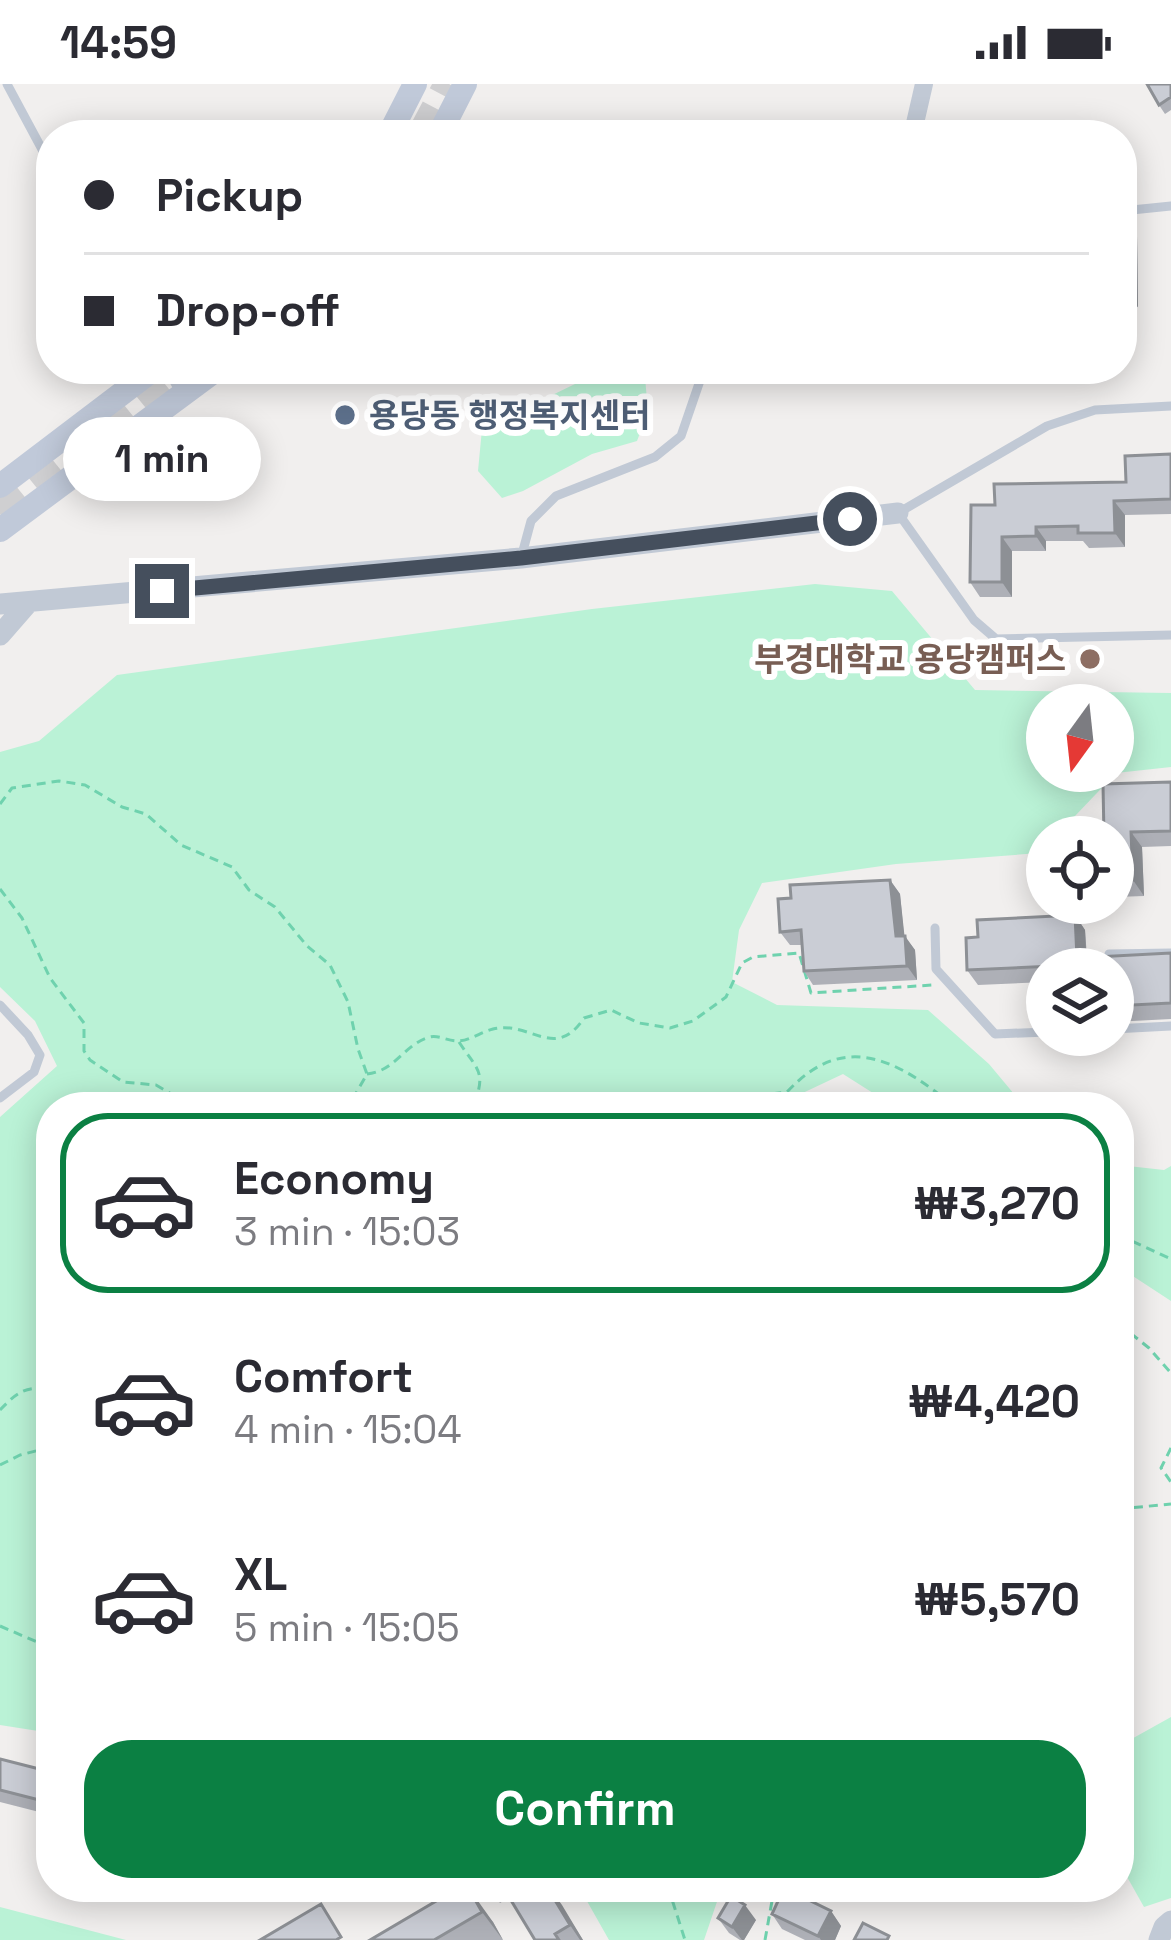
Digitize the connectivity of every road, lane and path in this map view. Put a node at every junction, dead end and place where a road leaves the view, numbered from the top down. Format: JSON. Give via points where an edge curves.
{"nodes":[{"id":1,"x":7,"y":84,"type":"edge"},
{"id":2,"x":415,"y":84,"type":"edge"},
{"id":3,"x":465,"y":84,"type":"edge"},
{"id":4,"x":924,"y":84,"type":"edge"},
{"id":5,"x":396,"y":120,"type":"edge"},
{"id":6,"x":447,"y":120,"type":"edge"},
{"id":7,"x":916,"y":120,"type":"edge"},
{"id":8,"x":36,"y":138,"type":"edge"},
{"id":9,"x":1171,"y":206,"type":"edge"},
{"id":10,"x":1137,"y":209,"type":"edge"},
{"id":11,"x":134,"y":384,"type":"edge"},
{"id":12,"x":176,"y":384,"type":"edge"},
{"id":13,"x":197,"y":384,"type":"edge"},
{"id":14,"x":699,"y":384,"type":"edge"},
{"id":15,"x":182,"y":395,"type":"junction"},
{"id":16,"x":1171,"y":406,"type":"edge"},
{"id":17,"x":0,"y":486,"type":"edge"},
{"id":18,"x":898,"y":513,"type":"junction"},
{"id":19,"x":0,"y":530,"type":"edge"},
{"id":20,"x":521,"y":558,"type":"junction"},
{"id":21,"x":0,"y":604,"type":"edge"},
{"id":22,"x":27,"y":604,"type":"junction"},
{"id":23,"x":0,"y":635,"type":"edge"},
{"id":24,"x":1171,"y":635,"type":"edge"},
{"id":25,"x":0,"y":804,"type":"edge"},
{"id":26,"x":0,"y":889,"type":"edge"},
{"id":27,"x":934,"y":928,"type":"dead end"},
{"id":28,"x":1171,"y":953,"type":"edge"},
{"id":29,"x":1134,"y":954,"type":"edge"},
{"id":30,"x":950,"y":984,"type":"junction"},
{"id":31,"x":0,"y":1005,"type":"edge"},
{"id":32,"x":1171,"y":1026,"type":"edge"},
{"id":33,"x":1134,"y":1028,"type":"edge"},
{"id":34,"x":1026,"y":1033,"type":"edge"},
{"id":35,"x":458,"y":1041,"type":"junction"},
{"id":36,"x":368,"y":1074,"type":"junction"},
{"id":37,"x":168,"y":1092,"type":"edge"},
{"id":38,"x":357,"y":1092,"type":"edge"},
{"id":39,"x":479,"y":1092,"type":"edge"},
{"id":40,"x":787,"y":1092,"type":"edge"},
{"id":41,"x":938,"y":1092,"type":"edge"},
{"id":42,"x":0,"y":1098,"type":"edge"},
{"id":43,"x":1134,"y":1242,"type":"edge"},
{"id":44,"x":1171,"y":1259,"type":"edge"},
{"id":45,"x":1134,"y":1336,"type":"edge"},
{"id":46,"x":1171,"y":1373,"type":"edge"},
{"id":47,"x":36,"y":1387,"type":"edge"},
{"id":48,"x":0,"y":1410,"type":"edge"},
{"id":49,"x":1171,"y":1448,"type":"edge"},
{"id":50,"x":36,"y":1451,"type":"edge"},
{"id":51,"x":0,"y":1465,"type":"edge"},
{"id":52,"x":1171,"y":1482,"type":"edge"},
{"id":53,"x":1171,"y":1504,"type":"edge"},
{"id":54,"x":1134,"y":1508,"type":"edge"},
{"id":55,"x":0,"y":1626,"type":"edge"},
{"id":56,"x":36,"y":1642,"type":"edge"},
{"id":57,"x":673,"y":1902,"type":"edge"},
{"id":58,"x":772,"y":1902,"type":"edge"},
{"id":59,"x":1171,"y":1921,"type":"edge"},
{"id":60,"x":685,"y":1940,"type":"edge"},
{"id":61,"x":765,"y":1940,"type":"edge"},
{"id":62,"x":1159,"y":1940,"type":"edge"}],
"edges":[{"from":1,"to":8,"type":"lane"},
{"from":2,"to":5,"type":"main road"},
{"from":3,"to":6,"type":"main road"},
{"from":4,"to":7,"type":"street"},
{"from":9,"to":10,"type":"lane"},
{"from":11,"to":17,"type":"main road"},
{"from":12,"to":15,"type":"lane"},
{"from":13,"to":15,"type":"main road"},
{"from":14,"to":20,"type":"lane","via":[[681,436],[655,457],[556,496],[531,521]]},
{"from":15,"to":19,"type":"main road"},
{"from":16,"to":18,"type":"lane","via":[[1095,410],[1047,426]]},
{"from":18,"to":20,"type":"street"},
{"from":18,"to":24,"type":"lane","via":[[996,639]]},
{"from":20,"to":22,"type":"street"},
{"from":21,"to":22,"type":"street"},
{"from":22,"to":23,"type":"street"},
{"from":25,"to":36,"type":"path","via":[[12,788],[85,785],[232,867],[330,964]]},
{"from":26,"to":37,"type":"path","via":[[84,1023],[90,1060],[124,1082]]},
{"from":27,"to":30,"type":"lane","via":[[936,969]]},
{"from":28,"to":29,"type":"lane"},
{"from":30,"to":34,"type":"lane","via":[[995,1034]]},
{"from":30,"to":35,"type":"path","via":[[811,993],[800,953],[763,956],[742,963],[710,1011],[670,1028],[611,1010],[554,1039],[518,1027]]},
{"from":31,"to":42,"type":"lane","via":[[40,1055],[34,1072]]},
{"from":32,"to":33,"type":"lane"},
{"from":35,"to":36,"type":"path","via":[[434,1036]]},
{"from":35,"to":39,"type":"path","via":[[478,1064]]},
{"from":36,"to":38,"type":"path"},
{"from":40,"to":41,"type":"path","via":[[835,1057],[859,1055],[879,1057]]},
{"from":43,"to":44,"type":"path"},
{"from":45,"to":46,"type":"path"},
{"from":47,"to":48,"type":"path"},
{"from":49,"to":52,"type":"path","via":[[1161,1468]]},
{"from":50,"to":51,"type":"path"},
{"from":53,"to":54,"type":"path"},
{"from":55,"to":56,"type":"path"},
{"from":57,"to":60,"type":"path"},
{"from":58,"to":61,"type":"path"},
{"from":59,"to":62,"type":"street"}]}
